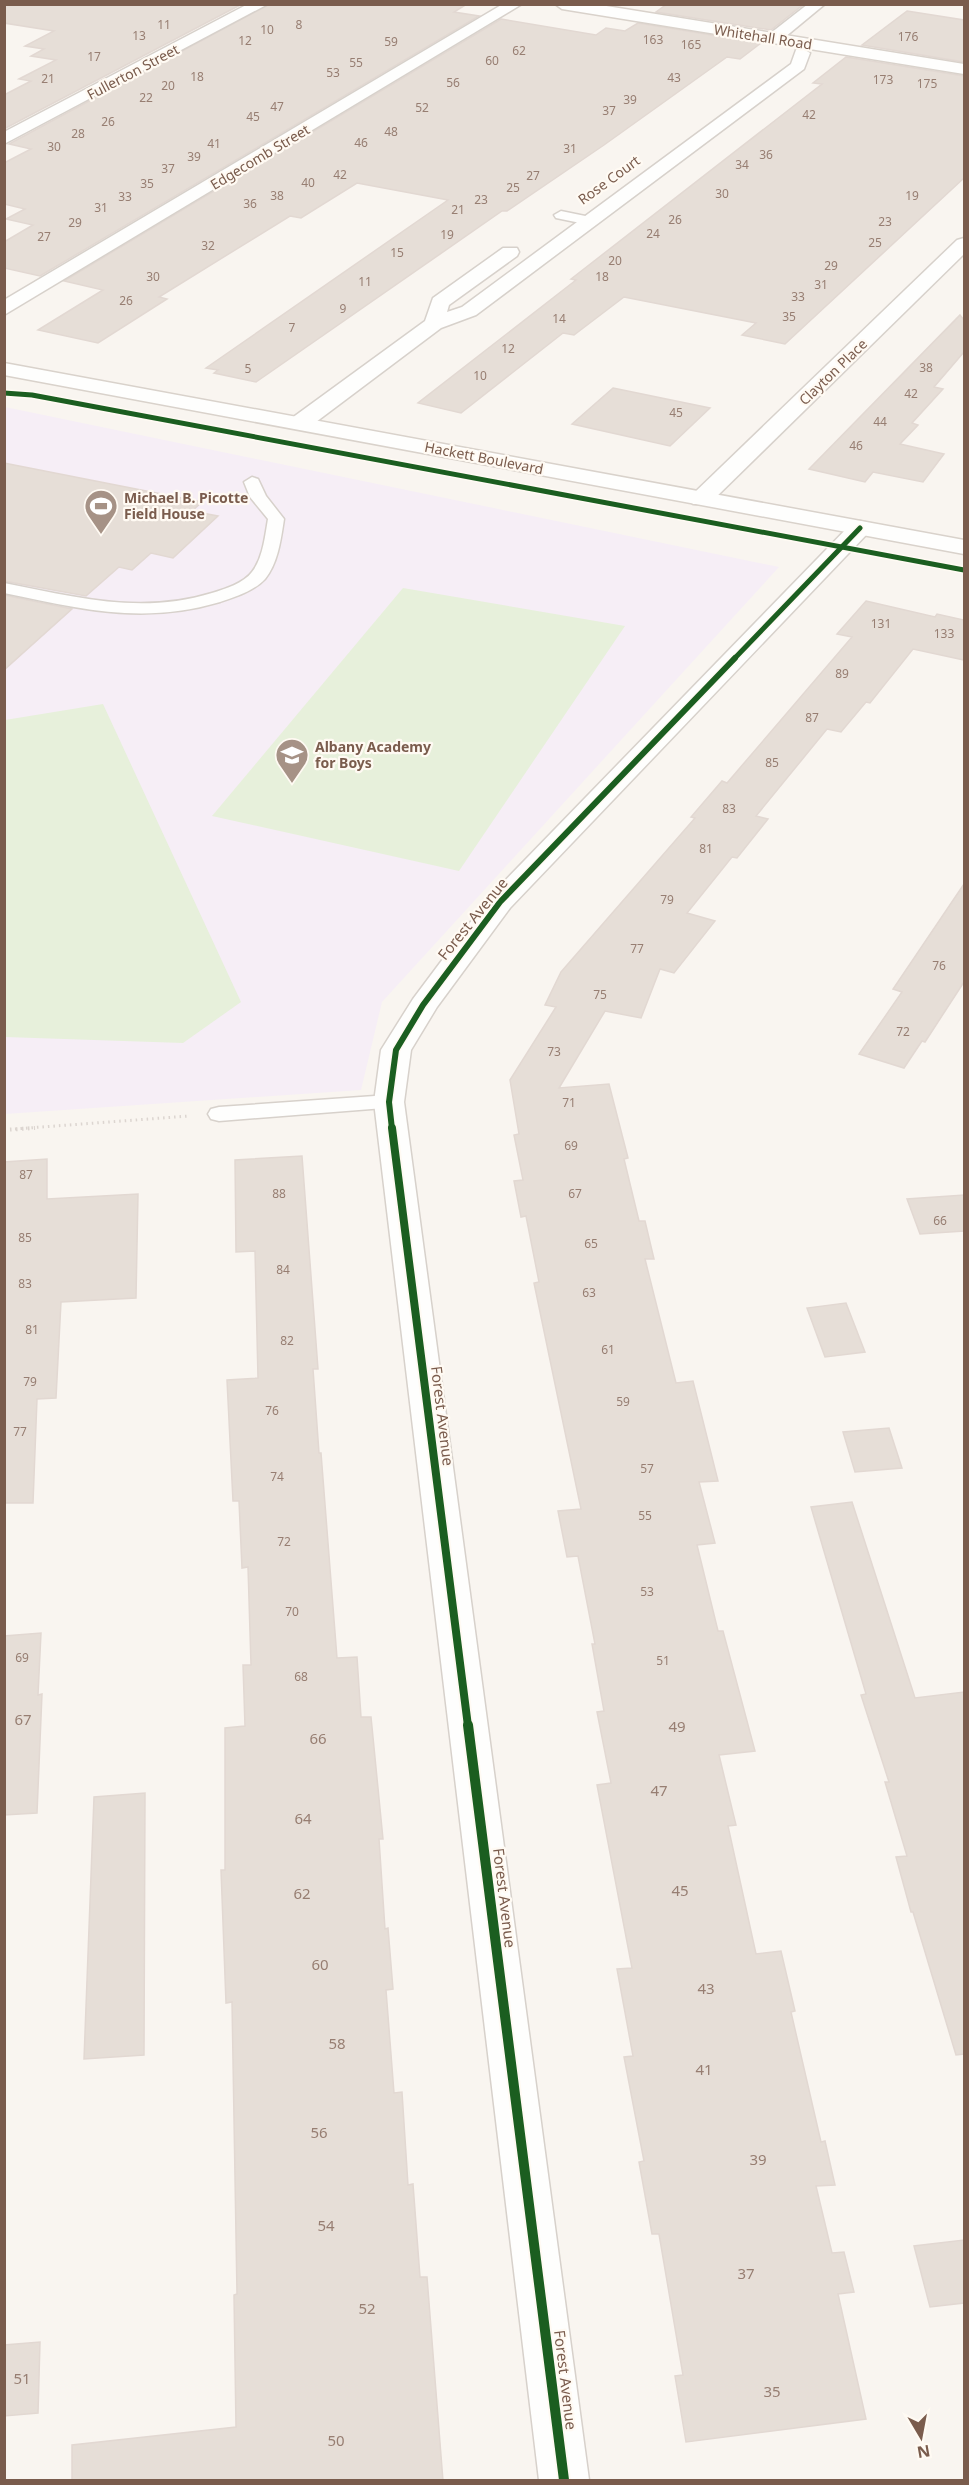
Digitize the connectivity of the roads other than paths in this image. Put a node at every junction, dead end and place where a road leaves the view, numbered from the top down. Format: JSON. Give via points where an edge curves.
{"nodes":[{"id":1,"x":261,"y":4,"type":"edge"},
{"id":2,"x":515,"y":4,"type":"edge"},
{"id":3,"x":562,"y":4,"type":"edge"},
{"id":4,"x":818,"y":4,"type":"edge"},
{"id":5,"x":773,"y":39,"type":"junction"},
{"id":6,"x":807,"y":49,"type":"junction"},
{"id":7,"x":772,"y":62,"type":"dead end"},
{"id":8,"x":964,"y":69,"type":"edge"},
{"id":9,"x":4,"y":139,"type":"edge"},
{"id":10,"x":580,"y":201,"type":"dead end"},
{"id":11,"x":561,"y":215,"type":"junction"},
{"id":12,"x":590,"y":220,"type":"junction"},
{"id":13,"x":543,"y":228,"type":"dead end"},
{"id":14,"x":524,"y":242,"type":"dead end"},
{"id":15,"x":964,"y":244,"type":"edge"},
{"id":16,"x":4,"y":309,"type":"edge"},
{"id":17,"x":434,"y":324,"type":"junction"},
{"id":18,"x":4,"y":369,"type":"edge"},
{"id":19,"x":300,"y":423,"type":"junction"},
{"id":20,"x":252,"y":482,"type":"dead end"},
{"id":21,"x":701,"y":499,"type":"junction"},
{"id":22,"x":860,"y":528,"type":"junction"},
{"id":23,"x":964,"y":547,"type":"edge"},
{"id":24,"x":4,"y":588,"type":"edge"},
{"id":25,"x":389,"y":1102,"type":"junction"},
{"id":26,"x":219,"y":1114,"type":"road end"},
{"id":27,"x":564,"y":2481,"type":"edge"}],
"edges":[{"from":1,"to":9,"type":"street","name":"Fullerton Street"},
{"from":2,"to":16,"type":"street","name":"Edgecomb Street"},
{"from":3,"to":5,"type":"street","name":"Whitehall Road"},
{"from":4,"to":5,"type":"street"},
{"from":5,"to":6,"type":"street","name":"Whitehall Road"},
{"from":6,"to":7,"type":"street"},
{"from":6,"to":8,"type":"street","name":"Whitehall Road"},
{"from":6,"to":12,"type":"street","name":"Rose Court","via":[[798,66]]},
{"from":10,"to":11,"type":"street","name":"Rose Court"},
{"from":11,"to":12,"type":"lane"},
{"from":11,"to":13,"type":"street","name":"Rose Court"},
{"from":12,"to":17,"type":"street","name":"Rose Court","via":[[469,311]]},
{"from":14,"to":17,"type":"street","name":"Rose Court","via":[[440,302]]},
{"from":15,"to":21,"type":"street","name":"Clayton Place"},
{"from":17,"to":19,"type":"street","name":"Rose Court"},
{"from":18,"to":19,"type":"street","name":"Hackett Boulevard"},
{"from":19,"to":21,"type":"street","name":"Hackett Boulevard"},
{"from":20,"to":24,"type":"lane","via":[[258,497],[276,519],[270,550],[256,578],[221,596],[178,607],[113,610]]},
{"from":21,"to":22,"type":"street","name":"Hackett Boulevard"},
{"from":22,"to":23,"type":"street","name":"Hackett Boulevard"},
{"from":22,"to":25,"type":"street","name":"Forest Avenue","via":[[500,902],[423,1005],[396,1050]]},
{"from":25,"to":26,"type":"lane"},
{"from":25,"to":27,"type":"street","name":"Forest Avenue"}]}
